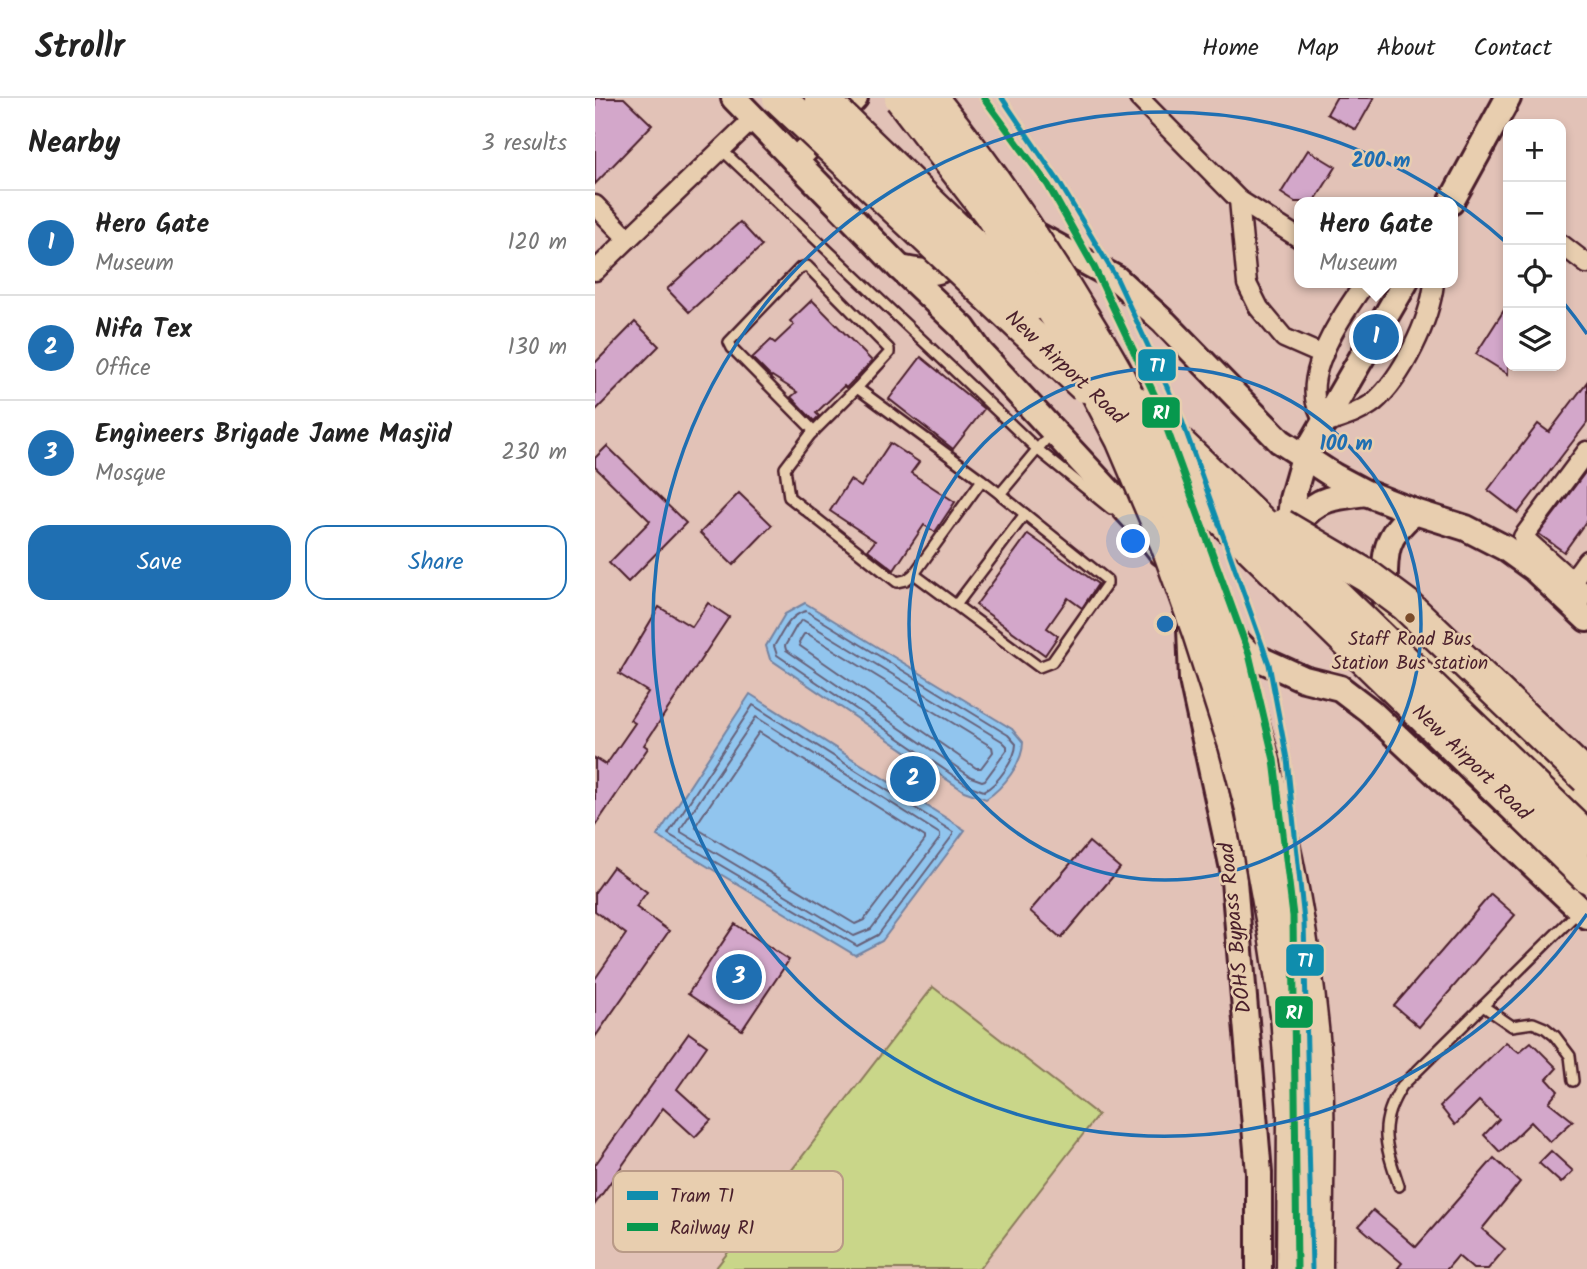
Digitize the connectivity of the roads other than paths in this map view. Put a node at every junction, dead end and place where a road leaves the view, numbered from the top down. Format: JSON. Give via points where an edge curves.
{"nodes":[{"id":1,"x":734,"y":98,"type":"edge"},
{"id":2,"x":779,"y":98,"type":"edge"},
{"id":3,"x":821,"y":98,"type":"edge"},
{"id":4,"x":855,"y":98,"type":"edge"},
{"id":5,"x":887,"y":98,"type":"edge"},
{"id":6,"x":901,"y":98,"type":"edge"},
{"id":7,"x":931,"y":98,"type":"edge"},
{"id":8,"x":1139,"y":98,"type":"edge"},
{"id":9,"x":1509,"y":98,"type":"edge"},
{"id":10,"x":754,"y":118,"type":"junction"},
{"id":11,"x":722,"y":150,"type":"junction"},
{"id":12,"x":795,"y":161,"type":"junction"},
{"id":13,"x":1454,"y":197,"type":"edge"},
{"id":14,"x":985,"y":200,"type":"junction"},
{"id":15,"x":1239,"y":200,"type":"junction"},
{"id":16,"x":595,"y":205,"type":"edge"},
{"id":17,"x":1294,"y":235,"type":"edge"},
{"id":18,"x":628,"y":239,"type":"junction"},
{"id":19,"x":1047,"y":242,"type":"junction"},
{"id":20,"x":1562,"y":245,"type":"edge"},
{"id":21,"x":1587,"y":264,"type":"edge"},
{"id":22,"x":900,"y":268,"type":"junction"},
{"id":23,"x":595,"y":271,"type":"edge"},
{"id":24,"x":1361,"y":288,"type":"edge"},
{"id":25,"x":1402,"y":288,"type":"edge"},
{"id":26,"x":1433,"y":288,"type":"edge"},
{"id":27,"x":963,"y":328,"type":"junction"},
{"id":28,"x":1323,"y":355,"type":"junction"},
{"id":29,"x":857,"y":388,"type":"junction"},
{"id":30,"x":1325,"y":425,"type":"junction"},
{"id":31,"x":814,"y":431,"type":"junction"},
{"id":32,"x":1044,"y":440,"type":"junction"},
{"id":33,"x":1587,"y":451,"type":"edge"},
{"id":34,"x":1304,"y":457,"type":"junction"},
{"id":35,"x":982,"y":480,"type":"junction"},
{"id":36,"x":1366,"y":493,"type":"junction"},
{"id":37,"x":1000,"y":494,"type":"junction"},
{"id":38,"x":1241,"y":503,"type":"junction"},
{"id":39,"x":1415,"y":512,"type":"junction"},
{"id":40,"x":1025,"y":514,"type":"junction"},
{"id":41,"x":1288,"y":540,"type":"junction"},
{"id":42,"x":1587,"y":561,"type":"edge"},
{"id":43,"x":914,"y":574,"type":"junction"},
{"id":44,"x":1188,"y":589,"type":"junction"},
{"id":45,"x":1587,"y":594,"type":"edge"},
{"id":46,"x":956,"y":605,"type":"junction"},
{"id":47,"x":1384,"y":617,"type":"junction"},
{"id":48,"x":1587,"y":619,"type":"edge"},
{"id":49,"x":1358,"y":666,"type":"junction"},
{"id":50,"x":1341,"y":688,"type":"junction"},
{"id":51,"x":1462,"y":692,"type":"junction"},
{"id":52,"x":1507,"y":733,"type":"junction"},
{"id":53,"x":1410,"y":748,"type":"junction"},
{"id":54,"x":1587,"y":778,"type":"edge"},
{"id":55,"x":1459,"y":796,"type":"junction"},
{"id":56,"x":1587,"y":810,"type":"edge"},
{"id":57,"x":1587,"y":838,"type":"edge"},
{"id":58,"x":1587,"y":876,"type":"edge"},
{"id":59,"x":1584,"y":913,"type":"edge"},
{"id":60,"x":1483,"y":1006,"type":"junction"},
{"id":61,"x":1573,"y":1081,"type":"dead end"},
{"id":62,"x":1399,"y":1186,"type":"dead end"},
{"id":63,"x":1259,"y":1269,"type":"edge"},
{"id":64,"x":1293,"y":1269,"type":"edge"},
{"id":65,"x":1316,"y":1269,"type":"edge"}],
"edges":[{"from":1,"to":10,"type":"main road"},
{"from":2,"to":58,"type":"highway","name":"New Airport Road","bridge":true,"via":[[1138,437]]},
{"from":3,"to":38,"type":"highway","name":"New Airport Road","bridge":true},
{"from":4,"to":12,"type":"main road"},
{"from":5,"to":14,"type":"main road","via":[[919,117]]},
{"from":6,"to":64,"type":"highway","bridge":true,"via":[[990,213],[1058,318],[1122,439],[1199,633],[1252,809],[1287,1014],[1294,1115]]},
{"from":7,"to":65,"type":"highway","bridge":true,"via":[[1014,207],[1113,368],[1172,495],[1263,753],[1293,887],[1314,1049]]},
{"from":8,"to":15,"type":"street"},
{"from":9,"to":13,"type":"main road"},
{"from":10,"to":11,"type":"street"},
{"from":10,"to":12,"type":"main road"},
{"from":11,"to":18,"type":"street"},
{"from":11,"to":32,"type":"lane"},
{"from":12,"to":22,"type":"main road"},
{"from":14,"to":19,"type":"main road"},
{"from":14,"to":22,"type":"main road","via":[[962,248],[939,270]]},
{"from":15,"to":17,"type":"street"},
{"from":15,"to":28,"type":"street","via":[[1247,284],[1259,308],[1284,338]]},
{"from":16,"to":18,"type":"street"},
{"from":18,"to":23,"type":"street"},
{"from":19,"to":27,"type":"main road","via":[[1028,239],[1011,243],[978,274],[963,296]]},
{"from":19,"to":34,"type":"main road","via":[[1117,279],[1258,421]]},
{"from":20,"to":21,"type":"street"},
{"from":22,"to":27,"type":"main road"},
{"from":24,"to":28,"type":"street"},
{"from":25,"to":30,"type":"main road"},
{"from":26,"to":30,"type":"street","via":[[1414,344],[1387,386],[1362,410]]},
{"from":27,"to":32,"type":"main road"},
{"from":28,"to":30,"type":"street","via":[[1315,396]]},
{"from":29,"to":31,"type":"lane"},
{"from":29,"to":31,"type":"lane","via":[[889,349],[807,266],[800,268],[729,342]]},
{"from":29,"to":35,"type":"lane"},
{"from":30,"to":34,"type":"main road"},
{"from":31,"to":43,"type":"lane","via":[[785,468],[789,497],[897,582]]},
{"from":32,"to":37,"type":"lane"},
{"from":32,"to":44,"type":"main road","via":[[1084,461]]},
{"from":33,"to":42,"type":"street","via":[[1523,537],[1572,580]]},
{"from":34,"to":36,"type":"main road"},
{"from":34,"to":41,"type":"main road","via":[[1292,499]]},
{"from":35,"to":37,"type":"lane"},
{"from":35,"to":43,"type":"lane"},
{"from":36,"to":39,"type":"main road"},
{"from":36,"to":41,"type":"main road","via":[[1320,501],[1298,520]]},
{"from":37,"to":40,"type":"lane"},
{"from":38,"to":54,"type":"highway","bridge":true,"via":[[1367,576],[1406,605]]},
{"from":38,"to":57,"type":"highway","name":"New Airport Road","bridge":true},
{"from":39,"to":47,"type":"main road","via":[[1390,538]]},
{"from":39,"to":48,"type":"main road","via":[[1467,528],[1505,548]]},
{"from":40,"to":46,"type":"lane"},
{"from":40,"to":46,"type":"lane","via":[[1107,579],[1052,662],[1039,667]]},
{"from":41,"to":49,"type":"main road","via":[[1287,579],[1292,596]]},
{"from":42,"to":45,"type":"street","via":[[1572,581]]},
{"from":43,"to":46,"type":"lane"},
{"from":44,"to":50,"type":"main road","via":[[1249,654],[1304,679]]},
{"from":44,"to":63,"type":"main road","name":"DOHS Bypass Road","via":[[1192,680],[1233,869],[1259,1173]]},
{"from":47,"to":49,"type":"main road"},
{"from":47,"to":51,"type":"main road"},
{"from":49,"to":50,"type":"main road"},
{"from":50,"to":53,"type":"main road"},
{"from":51,"to":52,"type":"main road"},
{"from":51,"to":53,"type":"main road","via":[[1466,713],[1458,725],[1440,744]]},
{"from":52,"to":55,"type":"main road","via":[[1485,738],[1470,756]]},
{"from":52,"to":56,"type":"main road"},
{"from":53,"to":55,"type":"main road"},
{"from":55,"to":59,"type":"main road"},
{"from":59,"to":60,"type":"lane"},
{"from":60,"to":61,"type":"lane","via":[[1512,1026],[1533,1023],[1545,1028],[1570,1056]]},
{"from":60,"to":62,"type":"lane","via":[[1402,1086],[1391,1104],[1385,1122],[1387,1152]]}]}
